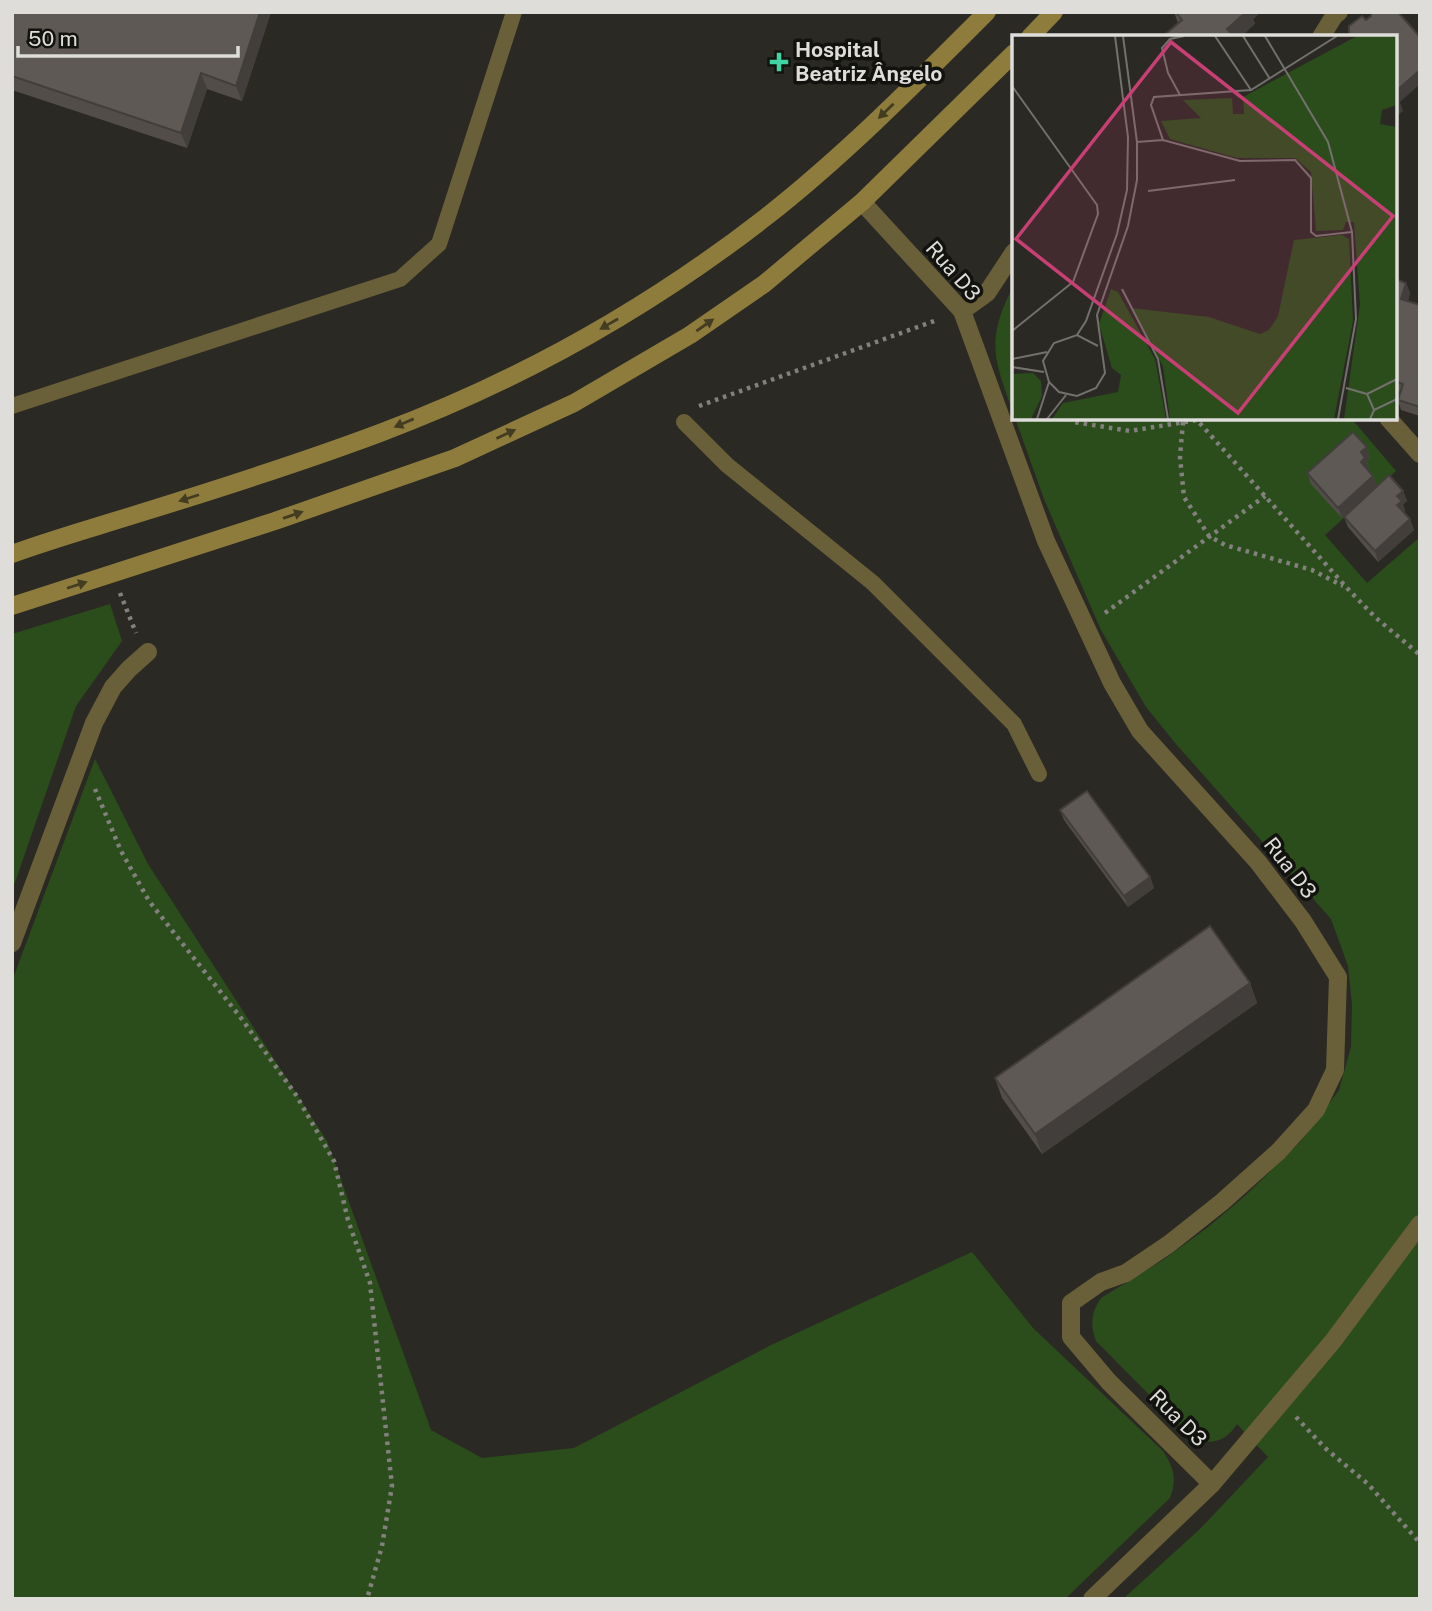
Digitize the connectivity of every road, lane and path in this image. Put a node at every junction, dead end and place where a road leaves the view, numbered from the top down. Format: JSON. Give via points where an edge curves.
{"nodes":[{"id":1,"x":514,"y":12,"type":"edge"},
{"id":2,"x":987,"y":12,"type":"edge"},
{"id":3,"x":1054,"y":12,"type":"edge"},
{"id":4,"x":1339,"y":12,"type":"edge"},
{"id":5,"x":1032,"y":35,"type":"edge"},
{"id":6,"x":1322,"y":35,"type":"edge"},
{"id":7,"x":1012,"y":56,"type":"edge"},
{"id":8,"x":862,"y":202,"type":"junction"},
{"id":9,"x":1012,"y":255,"type":"edge"},
{"id":10,"x":962,"y":311,"type":"junction"},
{"id":11,"x":12,"y":406,"type":"edge"},
{"id":12,"x":1070,"y":420,"type":"edge"},
{"id":13,"x":1390,"y":420,"type":"edge"},
{"id":14,"x":684,"y":422,"type":"joint"},
{"id":15,"x":1183,"y":422,"type":"junction"},
{"id":16,"x":1420,"y":453,"type":"edge"},
{"id":17,"x":1265,"y":496,"type":"junction"},
{"id":18,"x":1209,"y":537,"type":"junction"},
{"id":19,"x":12,"y":554,"type":"edge"},
{"id":20,"x":112,"y":573,"type":"junction"},
{"id":21,"x":1347,"y":588,"type":"junction"},
{"id":22,"x":12,"y":606,"type":"edge"},
{"id":23,"x":1085,"y":628,"type":"junction"},
{"id":24,"x":148,"y":652,"type":"joint"},
{"id":25,"x":1420,"y":655,"type":"edge"},
{"id":26,"x":75,"y":770,"type":"junction"},
{"id":27,"x":1039,"y":774,"type":"dead end"},
{"id":28,"x":12,"y":943,"type":"edge"},
{"id":29,"x":1420,"y":1224,"type":"edge"},
{"id":30,"x":1282,"y":1402,"type":"junction"},
{"id":31,"x":1212,"y":1484,"type":"junction"},
{"id":32,"x":1420,"y":1544,"type":"edge"},
{"id":33,"x":367,"y":1599,"type":"edge"},
{"id":34,"x":1092,"y":1599,"type":"edge"}],
"edges":[{"from":1,"to":11,"type":"lane","via":[[439,244],[400,279]]},
{"from":2,"to":19,"type":"main road","one_way":true,"via":[[856,140],[768,215],[609,325],[506,380],[381,433]]},
{"from":3,"to":5,"type":"main road"},
{"from":4,"to":6,"type":"street"},
{"from":7,"to":8,"type":"main road"},
{"from":8,"to":10,"type":"street","name":"Rua D3"},
{"from":20,"to":8,"type":"main road","one_way":true,"via":[[455,458],[574,403],[690,335],[764,284]]},
{"from":9,"to":10,"type":"street","via":[[987,293]]},
{"from":10,"to":14,"type":"path","via":[[687,410]]},
{"from":10,"to":23,"type":"street","name":"Rua D3","via":[[1046,541]]},
{"from":12,"to":15,"type":"path","via":[[1130,430]]},
{"from":13,"to":16,"type":"street"},
{"from":14,"to":27,"type":"lane","via":[[727,465],[883,593],[1014,724]]},
{"from":15,"to":17,"type":"path","via":[[1197,420]]},
{"from":15,"to":18,"type":"path","via":[[1184,497]]},
{"from":17,"to":18,"type":"path"},
{"from":17,"to":21,"type":"path"},
{"from":18,"to":21,"type":"path","via":[[1312,570]]},
{"from":18,"to":23,"type":"path"},
{"from":22,"to":20,"type":"main road","one_way":true},
{"from":20,"to":24,"type":"path"},
{"from":21,"to":25,"type":"path"},
{"from":23,"to":31,"type":"street","name":"Rua D3","via":[[1140,731],[1258,862],[1338,977],[1335,1070],[1316,1110],[1223,1202],[1126,1273],[1101,1282],[1072,1303],[1071,1337],[1109,1382]]},
{"from":24,"to":26,"type":"street","via":[[113,687]]},
{"from":26,"to":28,"type":"street"},
{"from":26,"to":33,"type":"path","via":[[89,776],[149,901],[296,1095],[334,1161],[370,1283],[392,1486]]},
{"from":29,"to":30,"type":"street"},
{"from":30,"to":31,"type":"street"},
{"from":30,"to":32,"type":"path","via":[[1325,1448],[1368,1484]]},
{"from":31,"to":34,"type":"street"}]}
